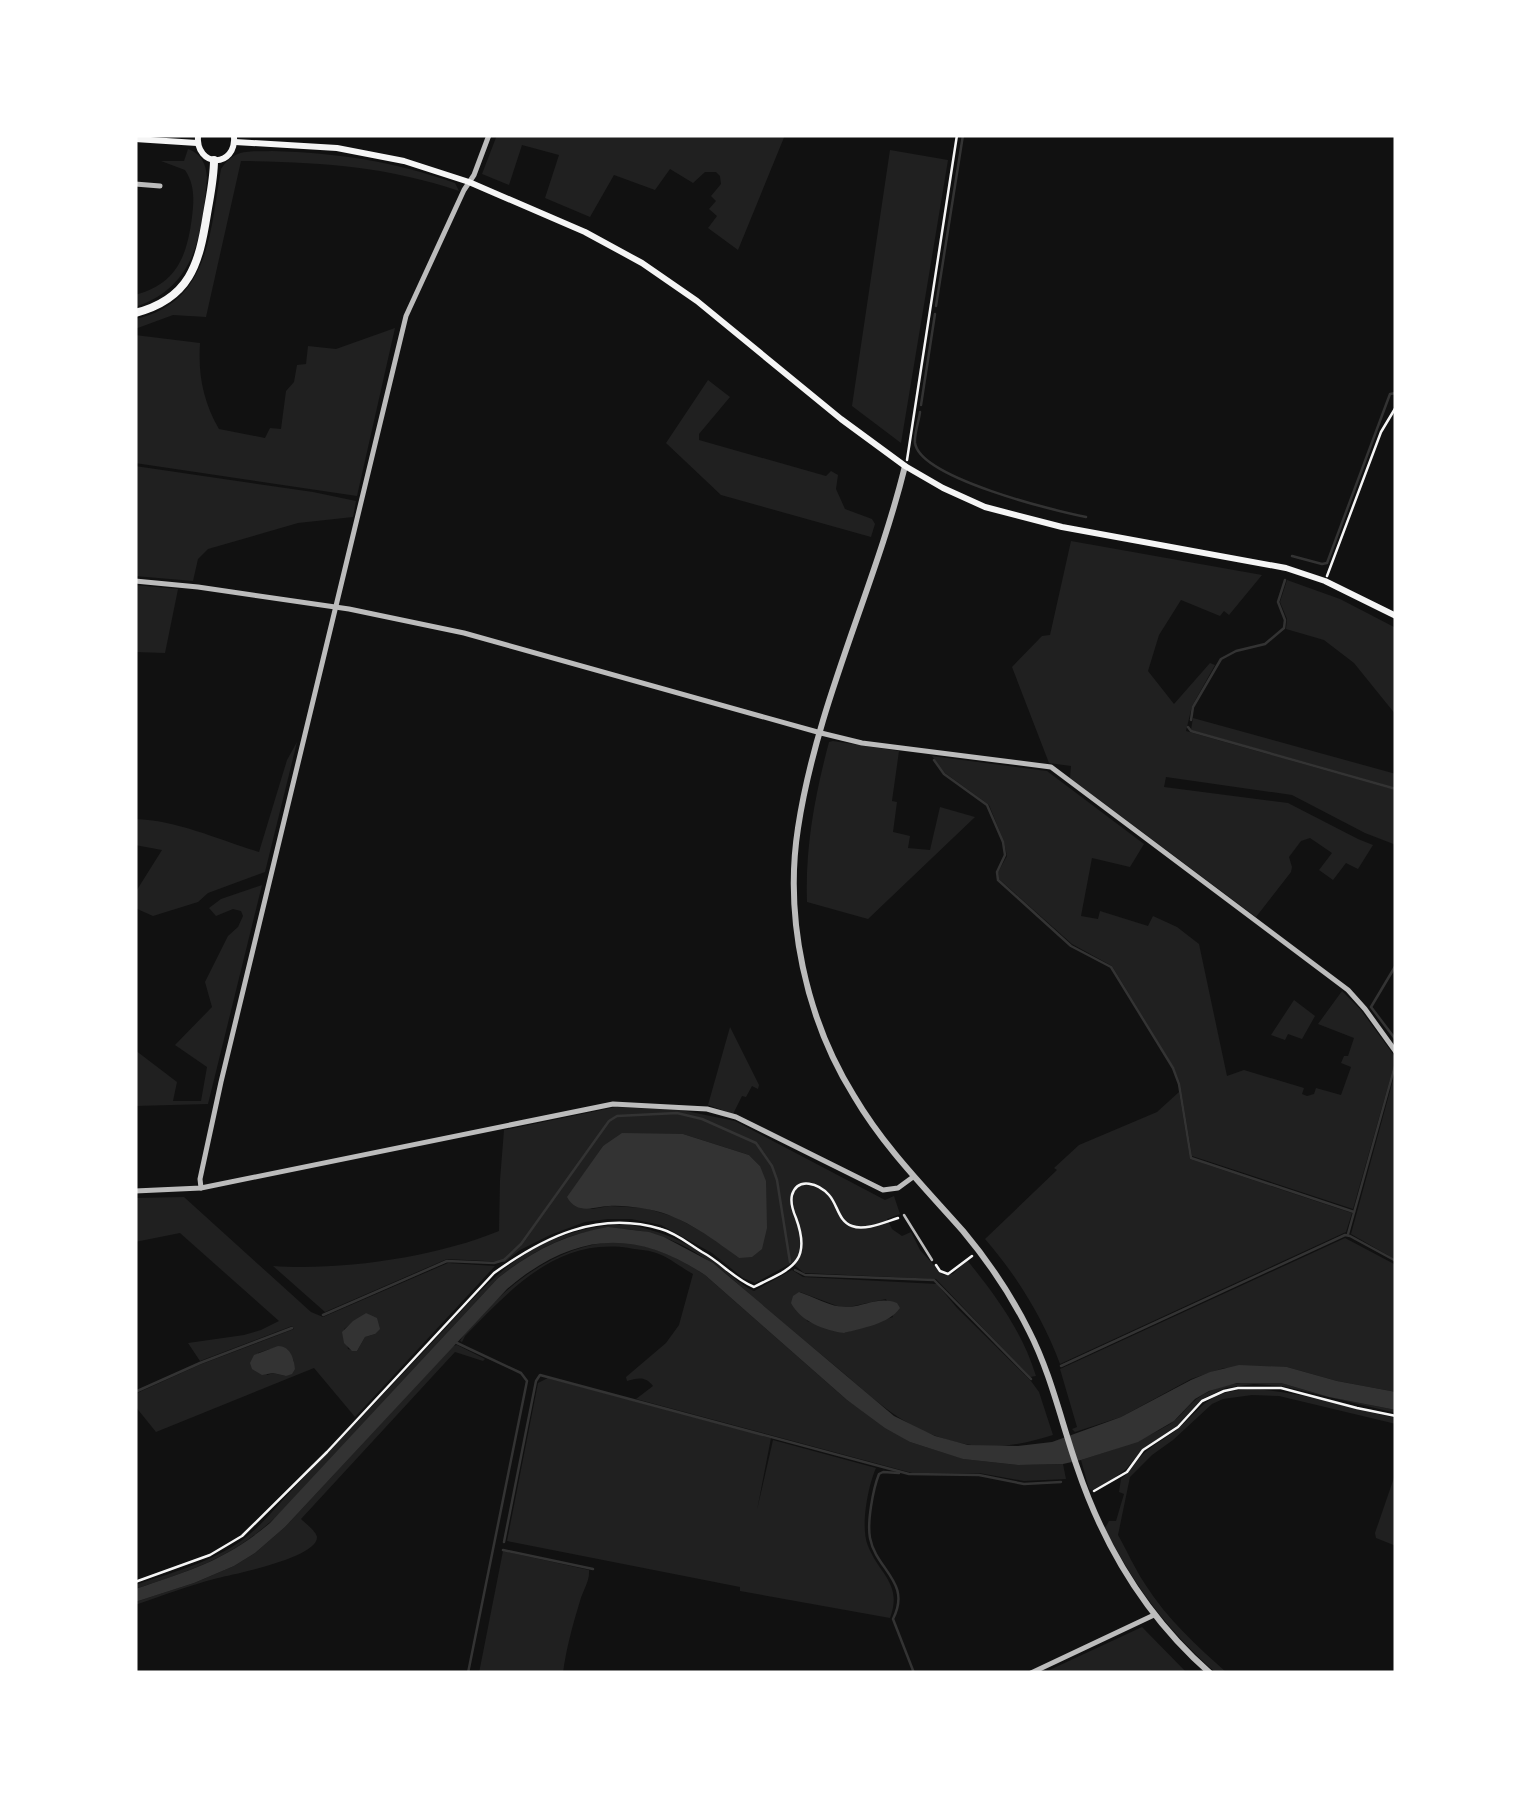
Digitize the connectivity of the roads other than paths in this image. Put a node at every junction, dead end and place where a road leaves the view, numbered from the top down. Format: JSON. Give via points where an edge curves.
{"nodes":[{"id":1,"x":489,"y":135,"type":"edge"},
{"id":2,"x":198,"y":139,"type":"edge"},
{"id":3,"x":234,"y":139,"type":"edge"},
{"id":4,"x":135,"y":140,"type":"edge"},
{"id":5,"x":214,"y":160,"type":"junction"},
{"id":6,"x":470,"y":182,"type":"junction"},
{"id":7,"x":135,"y":184,"type":"edge"},
{"id":8,"x":160,"y":186,"type":"dead end"},
{"id":9,"x":135,"y":313,"type":"edge"},
{"id":10,"x":905,"y":466,"type":"junction"},
{"id":11,"x":135,"y":581,"type":"edge"},
{"id":12,"x":335,"y":607,"type":"junction"},
{"id":13,"x":1396,"y":616,"type":"edge"},
{"id":14,"x":821,"y":733,"type":"junction"},
{"id":15,"x":1396,"y":1052,"type":"edge"},
{"id":16,"x":913,"y":1177,"type":"junction"},
{"id":17,"x":201,"y":1188,"type":"junction"},
{"id":18,"x":135,"y":1191,"type":"edge"},
{"id":19,"x":904,"y":1216,"type":"road end"},
{"id":20,"x":932,"y":1260,"type":"road end"},
{"id":21,"x":1154,"y":1615,"type":"junction"},
{"id":22,"x":1031,"y":1673,"type":"edge"},
{"id":23,"x":1210,"y":1673,"type":"edge"}],
"edges":[{"from":1,"to":6,"type":"street"},
{"from":2,"to":4,"type":"main road"},
{"from":2,"to":5,"type":"main road","via":[[202,154]]},
{"from":3,"to":5,"type":"main road","via":[[226,158]]},
{"from":3,"to":6,"type":"main road","via":[[371,153]]},
{"from":5,"to":9,"type":"main road","via":[[194,268],[172,296]]},
{"from":6,"to":10,"type":"main road","via":[[642,263]]},
{"from":6,"to":12,"type":"street","via":[[409,306]]},
{"from":7,"to":8,"type":"street"},
{"from":10,"to":13,"type":"main road","via":[[985,507],[1286,568]]},
{"from":10,"to":14,"type":"street"},
{"from":11,"to":12,"type":"street"},
{"from":12,"to":14,"type":"street","via":[[464,633]]},
{"from":12,"to":17,"type":"street"},
{"from":14,"to":15,"type":"street","via":[[1051,767],[1348,990]]},
{"from":14,"to":16,"type":"street","via":[[798,831],[796,870],[808,989],[843,1078]]},
{"from":16,"to":17,"type":"street","via":[[883,1190],[736,1118],[707,1109],[613,1104]]},
{"from":16,"to":21,"type":"street","via":[[1008,1291],[1038,1349],[1112,1551]]},
{"from":17,"to":18,"type":"street"},
{"from":19,"to":20,"type":"lane"},
{"from":21,"to":22,"type":"street"},
{"from":21,"to":23,"type":"street"}]}
